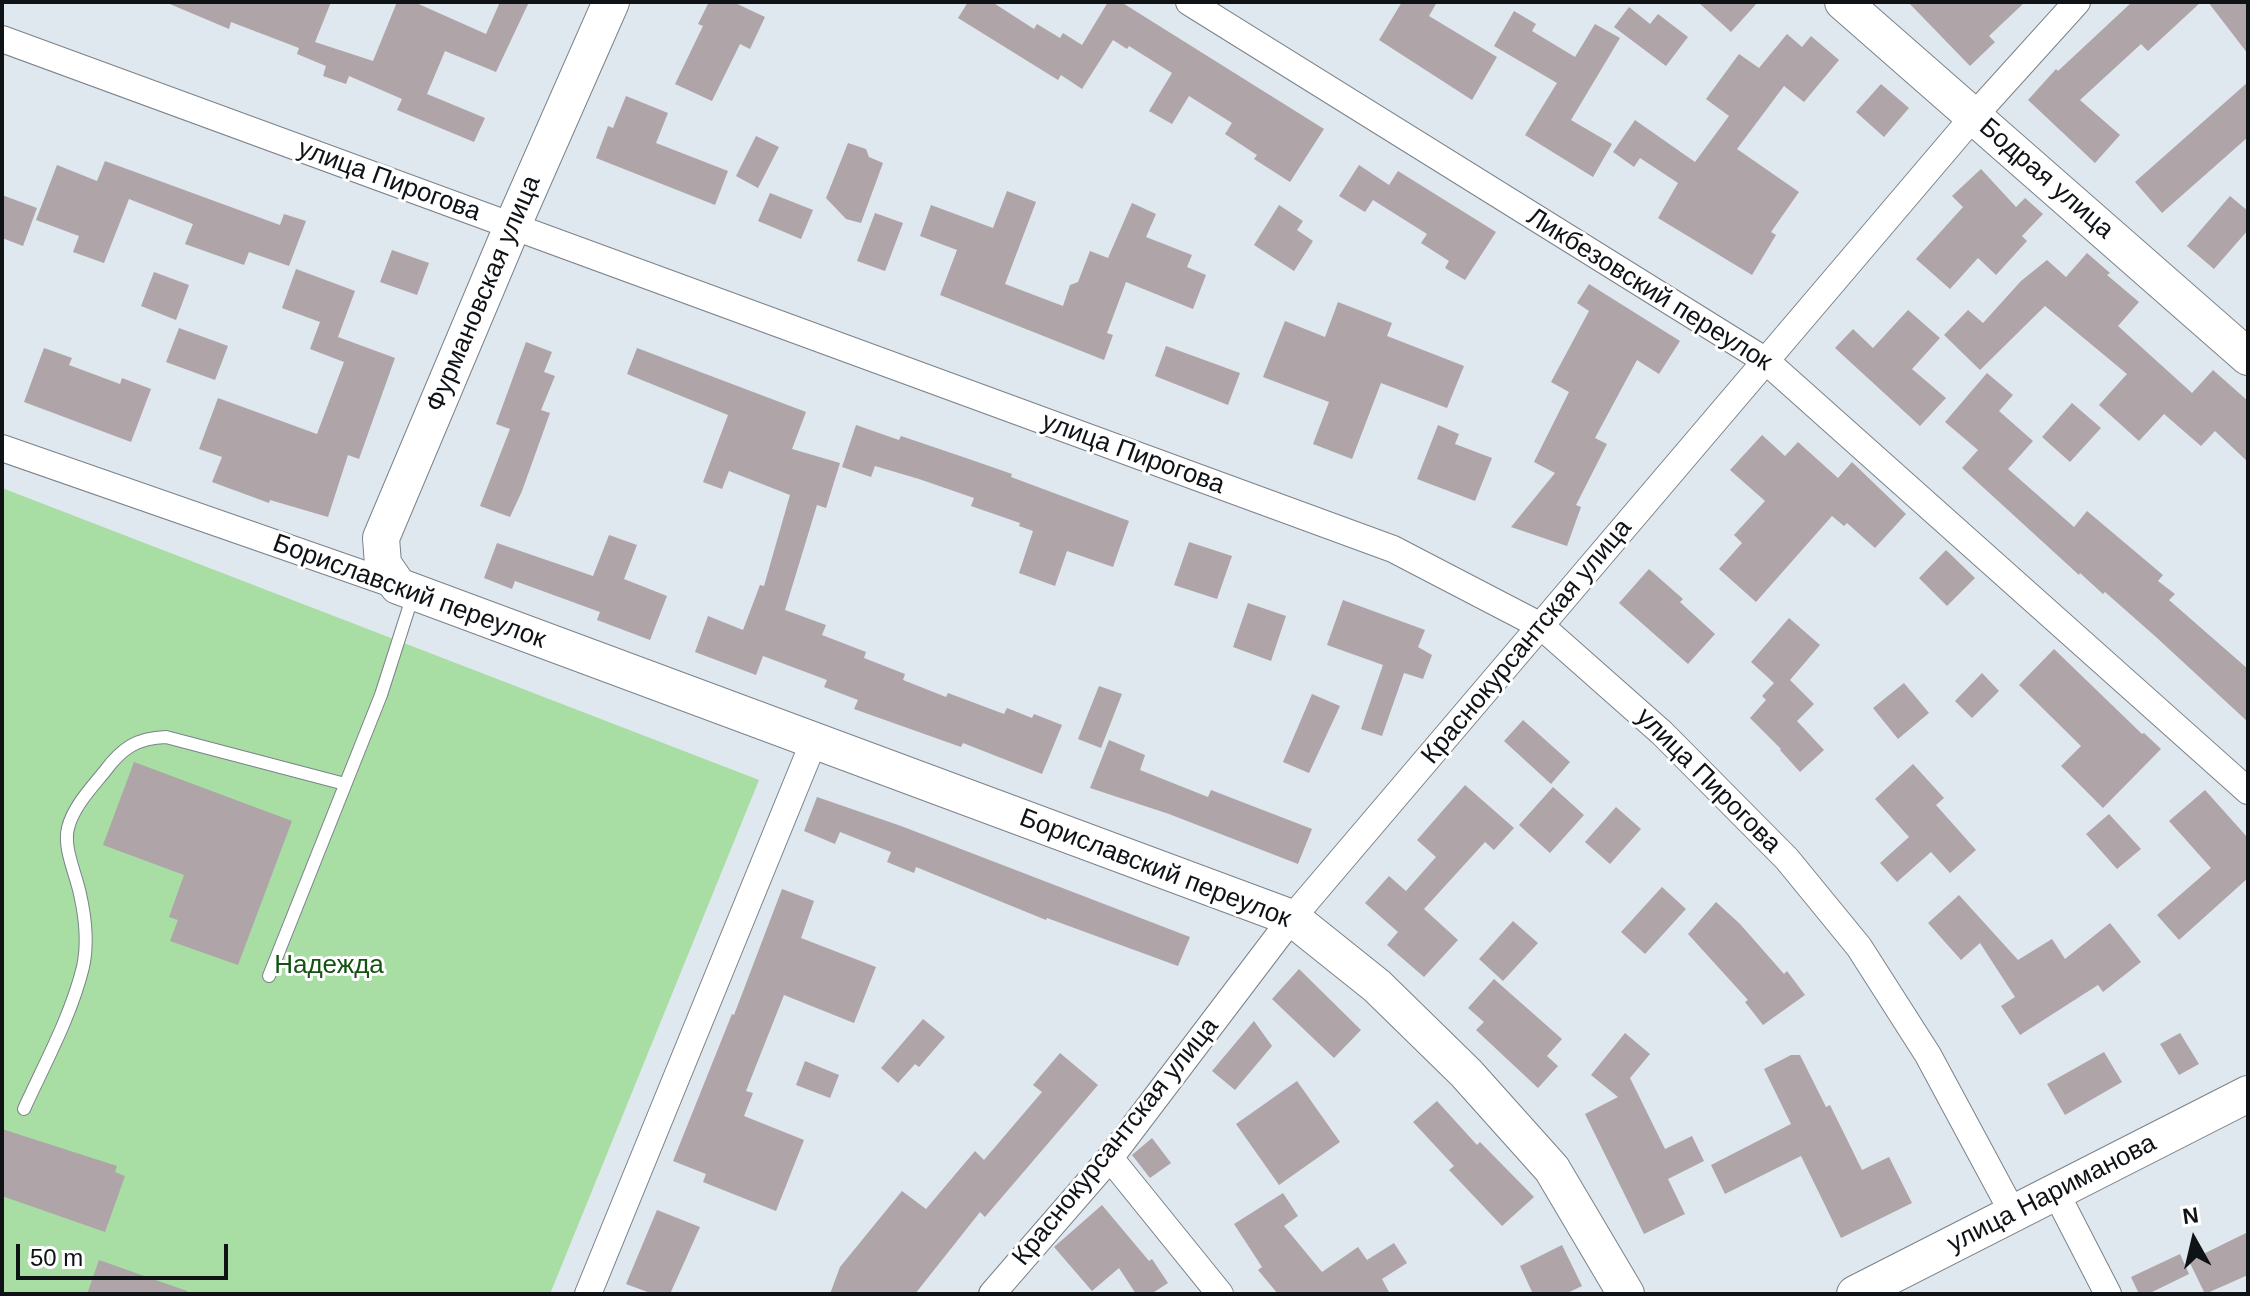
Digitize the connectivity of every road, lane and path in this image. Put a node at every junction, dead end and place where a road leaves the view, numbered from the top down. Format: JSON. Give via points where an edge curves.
{"nodes":[{"id":1,"x":611,"y":2,"type":"edge"},
{"id":2,"x":1189,"y":2,"type":"edge"},
{"id":3,"x":1843,"y":2,"type":"edge"},
{"id":4,"x":2077,"y":2,"type":"edge"},
{"id":5,"x":2,"y":39,"type":"edge"},
{"id":6,"x":1974,"y":116,"type":"junction"},
{"id":7,"x":512,"y":227,"type":"junction"},
{"id":8,"x":2248,"y":357,"type":"edge"},
{"id":9,"x":1766,"y":361,"type":"junction"},
{"id":10,"x":2,"y":448,"type":"edge"},
{"id":11,"x":406,"y":589,"type":"junction"},
{"id":12,"x":1541,"y":626,"type":"junction"},
{"id":13,"x":814,"y":741,"type":"junction"},
{"id":14,"x":345,"y":784,"type":"junction"},
{"id":15,"x":2248,"y":791,"type":"edge"},
{"id":16,"x":1292,"y":918,"type":"junction"},
{"id":17,"x":269,"y":976,"type":"dead end"},
{"id":18,"x":2248,"y":1094,"type":"edge"},
{"id":19,"x":24,"y":1109,"type":"dead end"},
{"id":20,"x":1110,"y":1158,"type":"junction"},
{"id":21,"x":2056,"y":1193,"type":"junction"},
{"id":22,"x":2013,"y":1213,"type":"junction"},
{"id":23,"x":588,"y":1294,"type":"edge"},
{"id":24,"x":992,"y":1294,"type":"edge"},
{"id":25,"x":1220,"y":1294,"type":"edge"},
{"id":26,"x":1626,"y":1294,"type":"edge"},
{"id":27,"x":1855,"y":1294,"type":"edge"},
{"id":28,"x":2108,"y":1294,"type":"edge"}],
"edges":[{"from":1,"to":7,"type":"street","name":"Фурмановская улица"},
{"from":2,"to":9,"type":"street","name":"Ликбезовский переулок"},
{"from":3,"to":6,"type":"street","name":"Бодрая улица"},
{"from":4,"to":6,"type":"street","name":"Краснокурсантская улица"},
{"from":5,"to":7,"type":"street","name":"улица Пирогова"},
{"from":6,"to":8,"type":"street","name":"Бодрая улица"},
{"from":6,"to":9,"type":"street","name":"Краснокурсантская улица"},
{"from":7,"to":11,"type":"street","name":"Фурмановская улица","via":[[381,538],[383,564]]},
{"from":7,"to":12,"type":"street","name":"улица Пирогова","via":[[1393,549]]},
{"from":9,"to":12,"type":"street","name":"Краснокурсантская улица"},
{"from":9,"to":15,"type":"street","name":"Ликбезовский переулок"},
{"from":10,"to":11,"type":"street","name":"Бориславский переулок"},
{"from":11,"to":13,"type":"street","name":"Бориславский переулок"},
{"from":11,"to":14,"type":"lane","via":[[381,695]]},
{"from":12,"to":16,"type":"street","name":"Краснокурсантская улица"},
{"from":12,"to":22,"type":"street","name":"улица Пирогова","via":[[1683,754],[1787,859],[1859,947],[1928,1055]]},
{"from":13,"to":16,"type":"street","name":"Бориславский переулок"},
{"from":13,"to":23,"type":"street"},
{"from":14,"to":17,"type":"lane"},
{"from":14,"to":19,"type":"lane","via":[[166,737],[144,738],[117,756],[68,828],[85,924],[83,966],[63,1025]]},
{"from":16,"to":20,"type":"street","name":"Краснокурсантская улица"},
{"from":16,"to":26,"type":"street","name":"Бориславский переулок","via":[[1377,986],[1514,1126],[1552,1169]]},
{"from":18,"to":21,"type":"street","name":"улица Нариманова"},
{"from":20,"to":24,"type":"street","name":"Краснокурсантская улица"},
{"from":20,"to":25,"type":"street"},
{"from":21,"to":22,"type":"street","name":"улица Нариманова"},
{"from":21,"to":28,"type":"street"},
{"from":22,"to":27,"type":"street","name":"улица Нариманова"}]}
